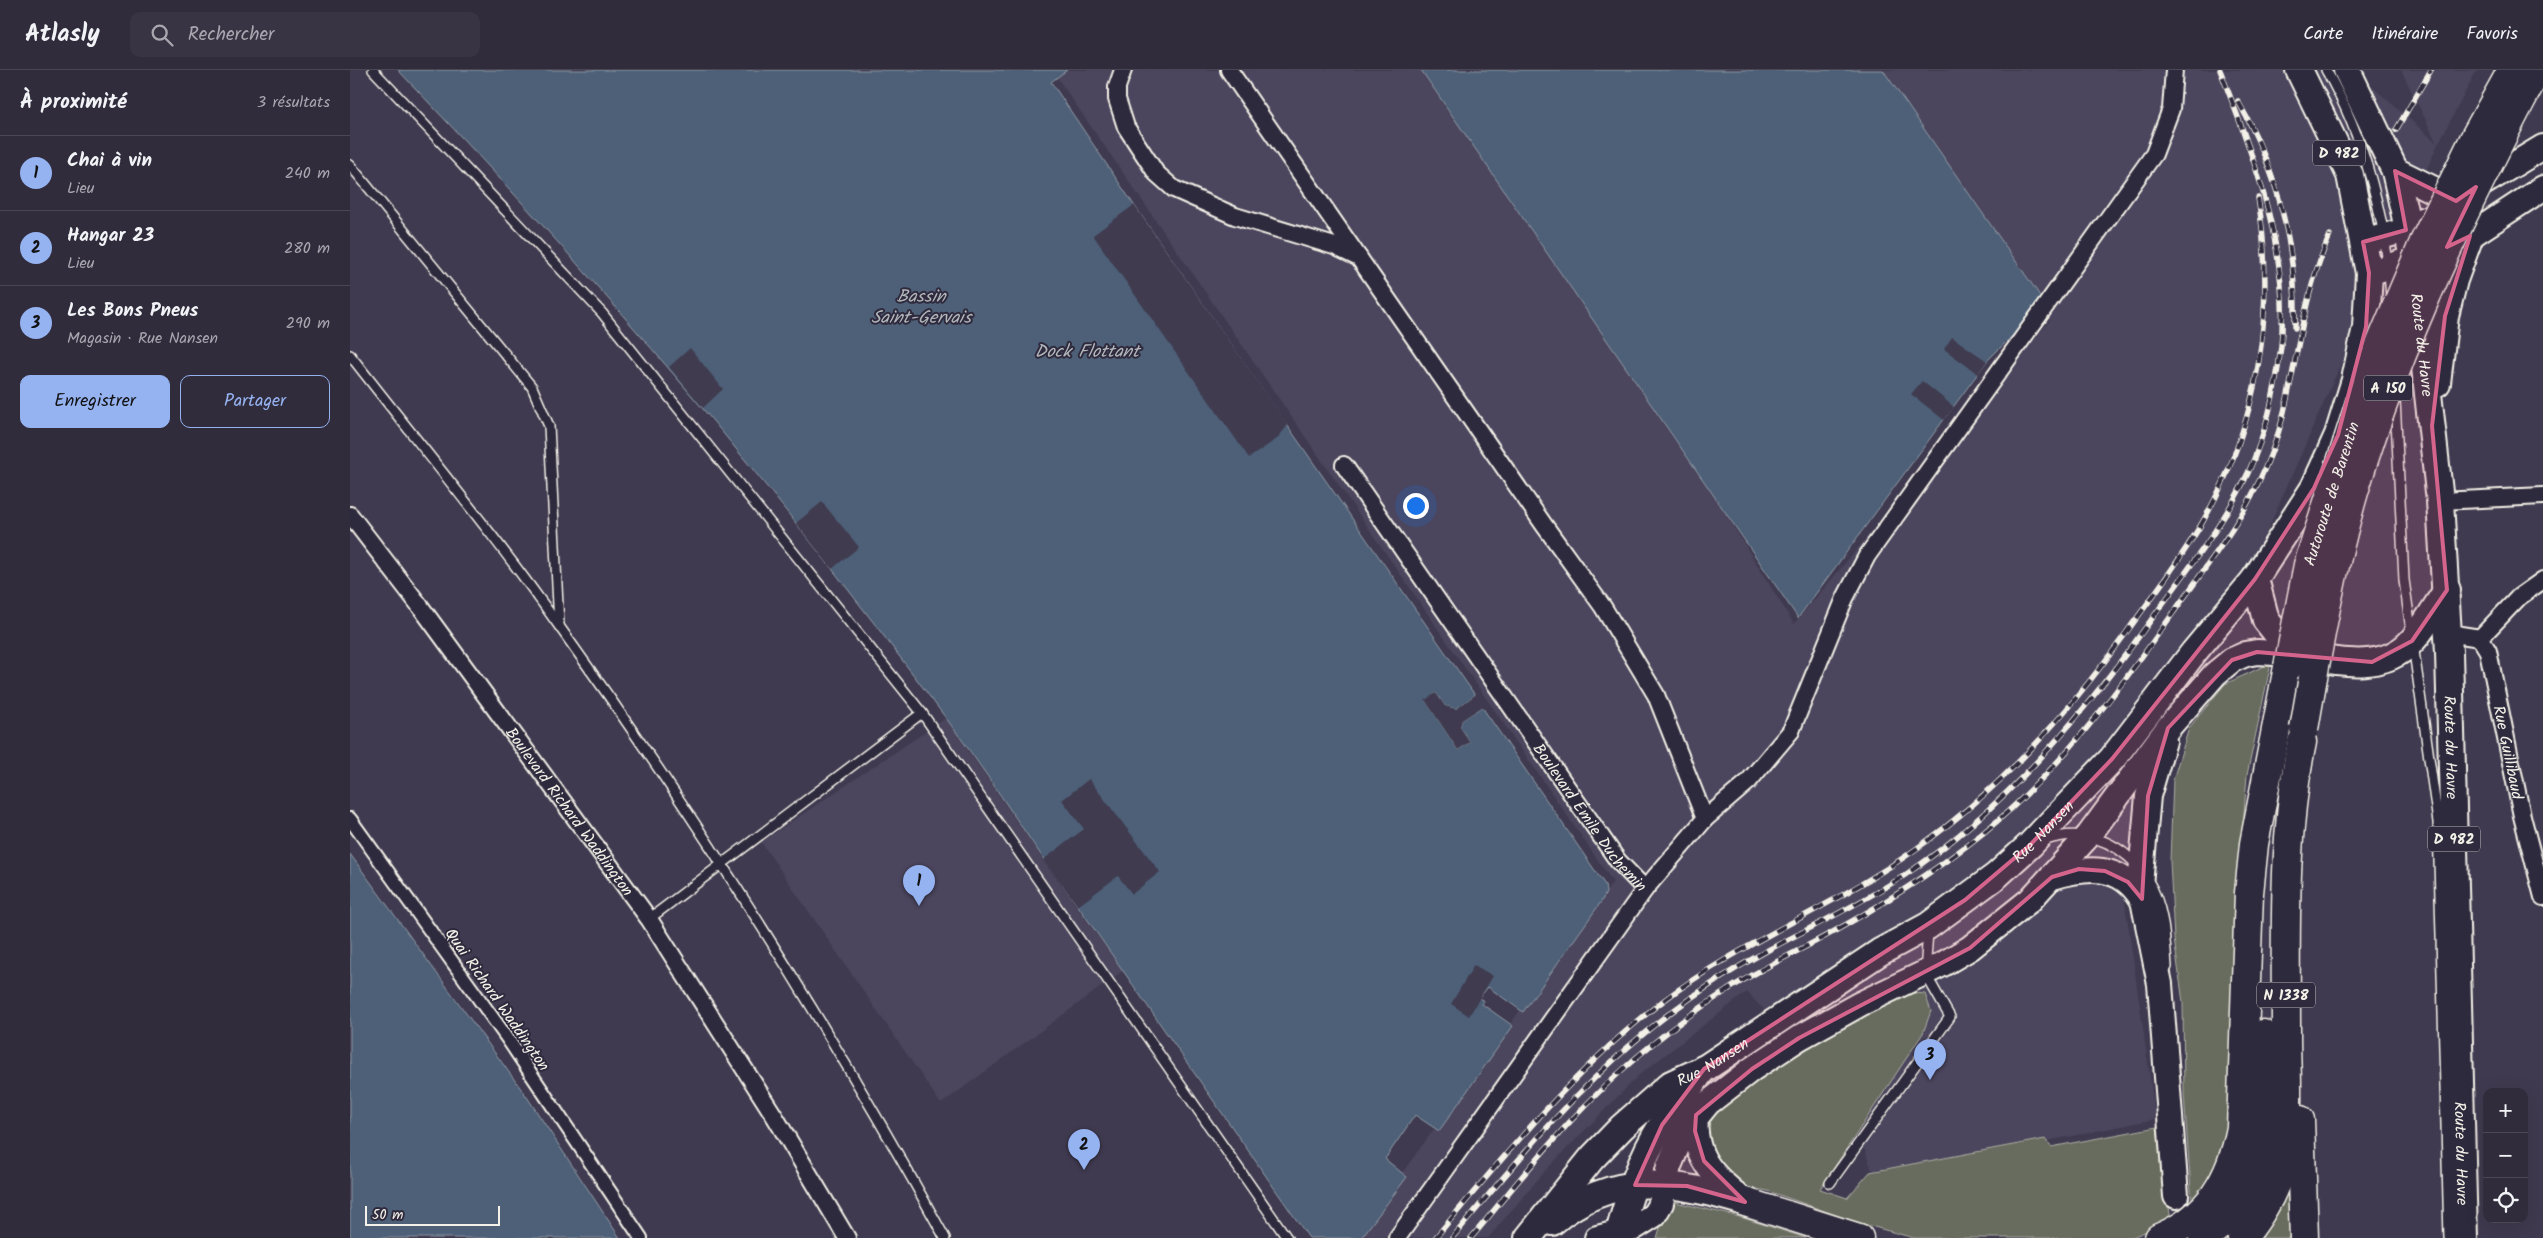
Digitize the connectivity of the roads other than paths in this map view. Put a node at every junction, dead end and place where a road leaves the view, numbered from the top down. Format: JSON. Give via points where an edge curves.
{"nodes":[{"id":1,"x":373,"y":70,"type":"edge"},
{"id":2,"x":1123,"y":70,"type":"edge"},
{"id":3,"x":1229,"y":70,"type":"edge"},
{"id":4,"x":2174,"y":70,"type":"edge"},
{"id":5,"x":2299,"y":70,"type":"edge"},
{"id":6,"x":2326,"y":70,"type":"edge"},
{"id":7,"x":2347,"y":70,"type":"edge"},
{"id":8,"x":2512,"y":70,"type":"edge"},
{"id":9,"x":2537,"y":70,"type":"edge"},
{"id":10,"x":2543,"y":147,"type":"edge"},
{"id":11,"x":350,"y":165,"type":"edge"},
{"id":12,"x":2395,"y":172,"type":"junction"},
{"id":13,"x":2543,"y":188,"type":"edge"},
{"id":14,"x":2456,"y":201,"type":"junction"},
{"id":15,"x":2384,"y":236,"type":"junction"},
{"id":16,"x":2470,"y":236,"type":"junction"},
{"id":17,"x":1359,"y":258,"type":"junction"},
{"id":18,"x":2413,"y":260,"type":"junction"},
{"id":19,"x":2378,"y":270,"type":"junction"},
{"id":20,"x":2393,"y":345,"type":"dead end"},
{"id":21,"x":350,"y":355,"type":"edge"},
{"id":22,"x":2393,"y":355,"type":"dead end"},
{"id":23,"x":2432,"y":426,"type":"junction"},
{"id":24,"x":1344,"y":465,"type":"dead end"},
{"id":25,"x":2543,"y":496,"type":"edge"},
{"id":26,"x":2440,"y":500,"type":"junction"},
{"id":27,"x":350,"y":515,"type":"edge"},
{"id":28,"x":2256,"y":579,"type":"junction"},
{"id":29,"x":2543,"y":580,"type":"edge"},
{"id":30,"x":2447,"y":590,"type":"junction"},
{"id":31,"x":559,"y":625,"type":"junction"},
{"id":32,"x":2448,"y":633,"type":"junction"},
{"id":33,"x":2480,"y":638,"type":"junction"},
{"id":34,"x":2412,"y":642,"type":"junction"},
{"id":35,"x":2194,"y":652,"type":"junction"},
{"id":36,"x":2291,"y":660,"type":"junction"},
{"id":37,"x":922,"y":713,"type":"junction"},
{"id":38,"x":2168,"y":728,"type":"junction"},
{"id":39,"x":2294,"y":737,"type":"junction"},
{"id":40,"x":350,"y":819,"type":"edge"},
{"id":41,"x":1705,"y":819,"type":"junction"},
{"id":42,"x":2089,"y":835,"type":"junction"},
{"id":43,"x":2030,"y":845,"type":"junction"},
{"id":44,"x":721,"y":864,"type":"junction"},
{"id":45,"x":2142,"y":871,"type":"junction"},
{"id":46,"x":2052,"y":877,"type":"junction"},
{"id":47,"x":1645,"y":889,"type":"junction"},
{"id":48,"x":2543,"y":897,"type":"edge"},
{"id":49,"x":2142,"y":900,"type":"junction"},
{"id":50,"x":649,"y":919,"type":"junction"},
{"id":51,"x":1928,"y":926,"type":"junction"},
{"id":52,"x":1925,"y":972,"type":"junction"},
{"id":53,"x":1704,"y":1069,"type":"junction"},
{"id":54,"x":1696,"y":1115,"type":"junction"},
{"id":55,"x":2170,"y":1121,"type":"junction"},
{"id":56,"x":1664,"y":1183,"type":"junction"},
{"id":57,"x":1830,"y":1183,"type":"dead end"},
{"id":58,"x":1635,"y":1184,"type":"junction"},
{"id":59,"x":2176,"y":1196,"type":"dead end"},
{"id":60,"x":1744,"y":1202,"type":"junction"},
{"id":61,"x":2303,"y":1234,"type":"edge"},
{"id":62,"x":1611,"y":1236,"type":"edge"},
{"id":63,"x":641,"y":1238,"type":"edge"},
{"id":64,"x":847,"y":1238,"type":"edge"},
{"id":65,"x":945,"y":1238,"type":"edge"},
{"id":66,"x":1287,"y":1238,"type":"edge"},
{"id":67,"x":1397,"y":1238,"type":"edge"},
{"id":68,"x":1528,"y":1238,"type":"edge"},
{"id":69,"x":1532,"y":1238,"type":"edge"},
{"id":70,"x":1859,"y":1238,"type":"edge"},
{"id":71,"x":2159,"y":1238,"type":"edge"},
{"id":72,"x":2203,"y":1238,"type":"edge"},
{"id":73,"x":2242,"y":1238,"type":"edge"},
{"id":74,"x":2449,"y":1238,"type":"edge"},
{"id":75,"x":2464,"y":1238,"type":"edge"}],
"edges":[{"from":1,"to":37,"type":"lane","via":[[602,313]]},
{"from":2,"to":17,"type":"street","via":[[1117,99],[1126,127],[1156,173],[1174,188],[1235,216],[1334,246]]},
{"from":3,"to":17,"type":"street"},
{"from":4,"to":41,"type":"street","via":[[2171,109],[2154,154],[1867,556],[1845,598],[1791,731],[1748,782]]},
{"from":5,"to":15,"type":"main road","number":"D 982"},
{"from":6,"to":15,"type":"lane","via":[[2336,87],[2368,169]]},
{"from":7,"to":12,"type":"main road","number":"D 982"},
{"from":8,"to":36,"type":"highway","name":"Autoroute de Barentin","number":"A 150","bridge":true,"via":[[2424,242],[2374,359],[2308,565]]},
{"from":9,"to":39,"type":"highway","name":"Autoroute de Barentin","number":"A 150","bridge":true,"via":[[2447,247],[2402,352],[2376,424],[2338,552]]},
{"from":10,"to":14,"type":"main road"},
{"from":11,"to":31,"type":"lane","via":[[532,387],[549,426]]},
{"from":12,"to":14,"type":"main road"},
{"from":12,"to":15,"type":"main road","number":"D 982","via":[[2405,214]]},
{"from":13,"to":16,"type":"main road"},
{"from":14,"to":15,"type":"main road"},
{"from":15,"to":18,"type":"main road","number":"D 982"},
{"from":15,"to":19,"type":"main road","number":"D 982"},
{"from":16,"to":18,"type":"main road"},
{"from":16,"to":23,"type":"main road","via":[[2445,316]]},
{"from":17,"to":41,"type":"street","via":[[1603,607],[1656,695]]},
{"from":18,"to":19,"type":"main road"},
{"from":18,"to":23,"type":"main road","name":"Route du Havre","number":"D 982"},
{"from":19,"to":20,"type":"lane"},
{"from":19,"to":28,"type":"main road","name":"Rue Nansen","via":[[2355,380],[2338,435],[2314,488]]},
{"from":21,"to":31,"type":"lane"},
{"from":22,"to":34,"type":"lane","via":[[2404,580]]},
{"from":23,"to":26,"type":"main road","name":"Route du Havre","number":"D 982"},
{"from":24,"to":47,"type":"street","name":"Boulevard Émile Duchemin","via":[[1618,861]]},
{"from":25,"to":26,"type":"street"},
{"from":26,"to":30,"type":"main road","name":"Route du Havre","number":"D 982"},
{"from":27,"to":50,"type":"street","name":"Boulevard Richard Waddington"},
{"from":28,"to":35,"type":"main road","name":"Rue Nansen"},
{"from":28,"to":36,"type":"main road","via":[[2266,620]]},
{"from":29,"to":33,"type":"street","via":[[2519,597]]},
{"from":30,"to":32,"type":"main road","name":"Route du Havre","number":"D 982"},
{"from":30,"to":34,"type":"main road"},
{"from":31,"to":44,"type":"lane"},
{"from":32,"to":33,"type":"street"},
{"from":32,"to":75,"type":"main road","name":"Route du Havre","number":"D 982"},
{"from":33,"to":48,"type":"street","name":"Rue Guillibaud","via":[[2488,651],[2522,816]]},
{"from":34,"to":36,"type":"main road","via":[[2372,662]]},
{"from":34,"to":74,"type":"lane","via":[[2438,822]]},
{"from":35,"to":38,"type":"main road"},
{"from":35,"to":43,"type":"main road","name":"Rue Nansen","via":[[2112,759]]},
{"from":36,"to":38,"type":"main road","name":"Rue Nansen","via":[[2257,652],[2232,660],[2215,674]]},
{"from":36,"to":39,"type":"highway","name":"Autoroute de Barentin","number":"A 150"},
{"from":37,"to":44,"type":"lane"},
{"from":37,"to":66,"type":"lane"},
{"from":38,"to":42,"type":"main road","name":"Rue Nansen"},
{"from":38,"to":45,"type":"main road","via":[[2148,796]]},
{"from":39,"to":61,"type":"highway","number":"A 150","via":[[2303,785],[2295,902]]},
{"from":39,"to":71,"type":"highway","via":[[2254,844],[2249,893],[2241,1128],[2236,1153],[2229,1173],[2211,1200],[2178,1230]]},
{"from":39,"to":72,"type":"highway","number":"A 150","via":[[2268,830],[2258,1146],[2250,1177],[2232,1210]]},
{"from":39,"to":73,"type":"highway","number":"N 1338","via":[[2286,891],[2284,1137],[2280,1169],[2272,1190]]},
{"from":40,"to":63,"type":"street","name":"Quai Richard Waddington","via":[[507,1038]]},
{"from":41,"to":47,"type":"street"},
{"from":42,"to":43,"type":"lane","via":[[2068,835]]},
{"from":42,"to":45,"type":"lane","via":[[2121,852]]},
{"from":42,"to":46,"type":"main road","name":"Rue Nansen"},
{"from":43,"to":51,"type":"main road","name":"Rue Nansen","via":[[1996,876]]},
{"from":44,"to":50,"type":"lane"},
{"from":44,"to":65,"type":"lane","via":[[880,1118]]},
{"from":45,"to":49,"type":"main road"},
{"from":45,"to":55,"type":"lane","via":[[2158,901],[2164,926],[2176,1057]]},
{"from":46,"to":49,"type":"main road","via":[[2079,869],[2106,872],[2128,882]]},
{"from":46,"to":52,"type":"main road","name":"Rue Nansen","via":[[1993,931],[1970,948]]},
{"from":47,"to":67,"type":"street","name":"Boulevard Émile Duchemin"},
{"from":49,"to":55,"type":"main road","via":[[2160,984]]},
{"from":50,"to":64,"type":"street","name":"Boulevard Richard Waddington","via":[[775,1117]]},
{"from":51,"to":52,"type":"lane"},
{"from":51,"to":53,"type":"main road","name":"Rue Nansen","via":[[1880,952]]},
{"from":52,"to":54,"type":"main road","name":"Rue Nansen","via":[[1799,1038],[1752,1068]]},
{"from":52,"to":57,"type":"lane","via":[[1950,1017]]},
{"from":53,"to":58,"type":"main road","via":[[1662,1125]]},
{"from":53,"to":68,"type":"main road","name":"Rue Nansen","via":[[1671,1084],[1622,1127],[1592,1158]]},
{"from":54,"to":56,"type":"main road","name":"Rue Nansen","via":[[1676,1148]]},
{"from":54,"to":60,"type":"main road","via":[[1695,1131],[1704,1161],[1718,1179]]},
{"from":55,"to":59,"type":"main road"},
{"from":56,"to":58,"type":"main road"},
{"from":56,"to":60,"type":"main road"},
{"from":56,"to":62,"type":"main road","name":"Rue Nansen","via":[[1661,1203],[1654,1215],[1641,1225]]},
{"from":58,"to":62,"type":"main road"},
{"from":58,"to":69,"type":"main road","via":[[1600,1192],[1570,1206]]},
{"from":60,"to":70,"type":"highway"}]}
